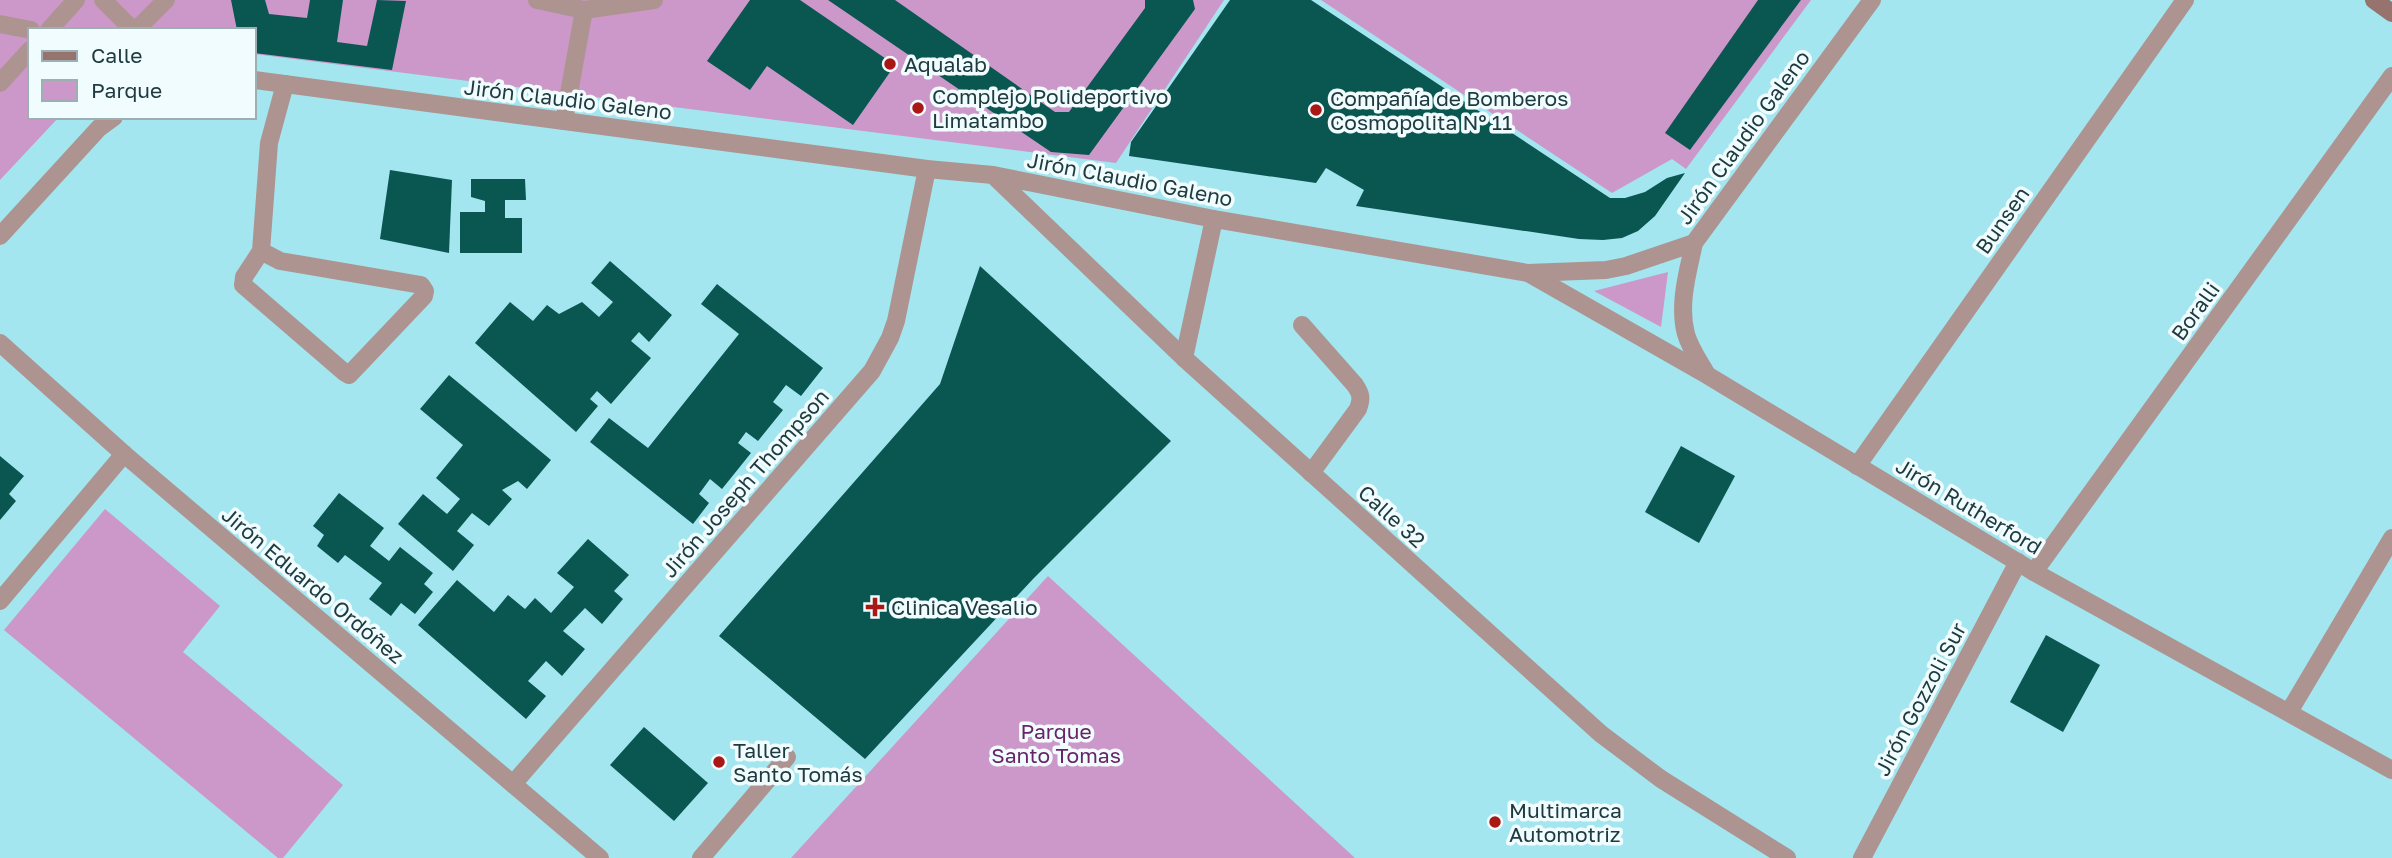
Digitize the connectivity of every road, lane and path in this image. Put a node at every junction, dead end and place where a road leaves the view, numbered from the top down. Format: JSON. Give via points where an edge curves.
{"nodes":[{"id":1,"x":76,"y":0,"type":"edge"},
{"id":2,"x":103,"y":0,"type":"edge"},
{"id":3,"x":166,"y":0,"type":"edge"},
{"id":4,"x":537,"y":0,"type":"edge"},
{"id":5,"x":654,"y":0,"type":"edge"},
{"id":6,"x":1872,"y":0,"type":"edge"},
{"id":7,"x":2185,"y":0,"type":"edge"},
{"id":8,"x":2374,"y":0,"type":"edge"},
{"id":9,"x":584,"y":10,"type":"junction"},
{"id":10,"x":2392,"y":13,"type":"edge"},
{"id":11,"x":0,"y":24,"type":"edge"},
{"id":12,"x":50,"y":28,"type":"edge"},
{"id":13,"x":133,"y":28,"type":"edge"},
{"id":14,"x":137,"y":28,"type":"edge"},
{"id":15,"x":28,"y":29,"type":"edge"},
{"id":16,"x":28,"y":52,"type":"edge"},
{"id":17,"x":2392,"y":76,"type":"edge"},
{"id":18,"x":256,"y":80,"type":"edge"},
{"id":19,"x":0,"y":83,"type":"edge"},
{"id":20,"x":285,"y":84,"type":"junction"},
{"id":21,"x":111,"y":119,"type":"edge"},
{"id":22,"x":564,"y":121,"type":"junction"},
{"id":23,"x":928,"y":169,"type":"junction"},
{"id":24,"x":993,"y":175,"type":"junction"},
{"id":25,"x":1214,"y":219,"type":"junction"},
{"id":26,"x":0,"y":236,"type":"edge"},
{"id":27,"x":1694,"y":243,"type":"junction"},
{"id":28,"x":261,"y":251,"type":"junction"},
{"id":29,"x":1528,"y":273,"type":"junction"},
{"id":30,"x":1302,"y":324,"type":"dead end"},
{"id":31,"x":0,"y":343,"type":"edge"},
{"id":32,"x":1184,"y":358,"type":"junction"},
{"id":33,"x":1707,"y":375,"type":"junction"},
{"id":34,"x":124,"y":454,"type":"junction"},
{"id":35,"x":1857,"y":466,"type":"junction"},
{"id":36,"x":1311,"y":473,"type":"junction"},
{"id":37,"x":2392,"y":538,"type":"edge"},
{"id":38,"x":2026,"y":567,"type":"junction"},
{"id":39,"x":0,"y":601,"type":"edge"},
{"id":40,"x":2289,"y":712,"type":"junction"},
{"id":41,"x":787,"y":757,"type":"dead end"},
{"id":42,"x":2392,"y":770,"type":"edge"},
{"id":43,"x":513,"y":784,"type":"junction"},
{"id":44,"x":600,"y":858,"type":"edge"},
{"id":45,"x":701,"y":858,"type":"edge"},
{"id":46,"x":1787,"y":858,"type":"edge"},
{"id":47,"x":1863,"y":858,"type":"edge"}],
"edges":[{"from":1,"to":12,"type":"street"},
{"from":2,"to":13,"type":"street"},
{"from":3,"to":14,"type":"street"},
{"from":4,"to":9,"type":"street"},
{"from":5,"to":9,"type":"street"},
{"from":6,"to":27,"type":"street","name":"Jirón Claudio Galeno"},
{"from":7,"to":35,"type":"street","name":"Bunsen"},
{"from":8,"to":10,"type":"main road"},
{"from":9,"to":22,"type":"street"},
{"from":11,"to":15,"type":"street"},
{"from":16,"to":19,"type":"street"},
{"from":17,"to":38,"type":"street","name":"Boralli"},
{"from":18,"to":20,"type":"street","name":"Jirón Claudio Galeno"},
{"from":20,"to":22,"type":"street","name":"Jirón Claudio Galeno"},
{"from":20,"to":28,"type":"street","via":[[269,144]]},
{"from":21,"to":26,"type":"street"},
{"from":22,"to":23,"type":"street","name":"Jirón Claudio Galeno"},
{"from":23,"to":24,"type":"street","name":"Jirón Claudio Galeno"},
{"from":23,"to":43,"type":"street","name":"Jirón Joseph Thompson","via":[[896,321],[872,370]]},
{"from":24,"to":25,"type":"street","name":"Jirón Claudio Galeno"},
{"from":24,"to":32,"type":"street","name":"Calle 32"},
{"from":25,"to":29,"type":"street","name":"Jirón Claudio Galeno"},
{"from":25,"to":32,"type":"street"},
{"from":27,"to":29,"type":"street","name":"Jirón Claudio Galeno","via":[[1606,270]]},
{"from":27,"to":33,"type":"street","via":[[1684,292],[1684,319],[1690,344]]},
{"from":28,"to":28,"type":"street","via":[[243,285],[347,374],[353,373],[424,296],[421,285],[280,261]]},
{"from":29,"to":33,"type":"street","name":"Jirón Rutherford"},
{"from":30,"to":36,"type":"street","via":[[1355,385],[1361,399],[1359,409]]},
{"from":31,"to":34,"type":"street","name":"Jirón Eduardo Ordóñez"},
{"from":32,"to":36,"type":"street","name":"Calle 32"},
{"from":33,"to":35,"type":"street","name":"Jirón Rutherford"},
{"from":34,"to":39,"type":"street"},
{"from":34,"to":43,"type":"street","name":"Jirón Eduardo Ordóñez"},
{"from":35,"to":38,"type":"street","name":"Jirón Rutherford"},
{"from":36,"to":46,"type":"street","name":"Calle 32","via":[[1601,734],[1661,779]]},
{"from":37,"to":40,"type":"street"},
{"from":38,"to":40,"type":"street","name":"Jirón Rutherford"},
{"from":38,"to":47,"type":"street","name":"Jirón Gozzoli Sur"},
{"from":40,"to":42,"type":"street","name":"Jirón Rutherford"},
{"from":41,"to":45,"type":"street"},
{"from":43,"to":44,"type":"street","name":"Jirón Eduardo Ordóñez"}]}
